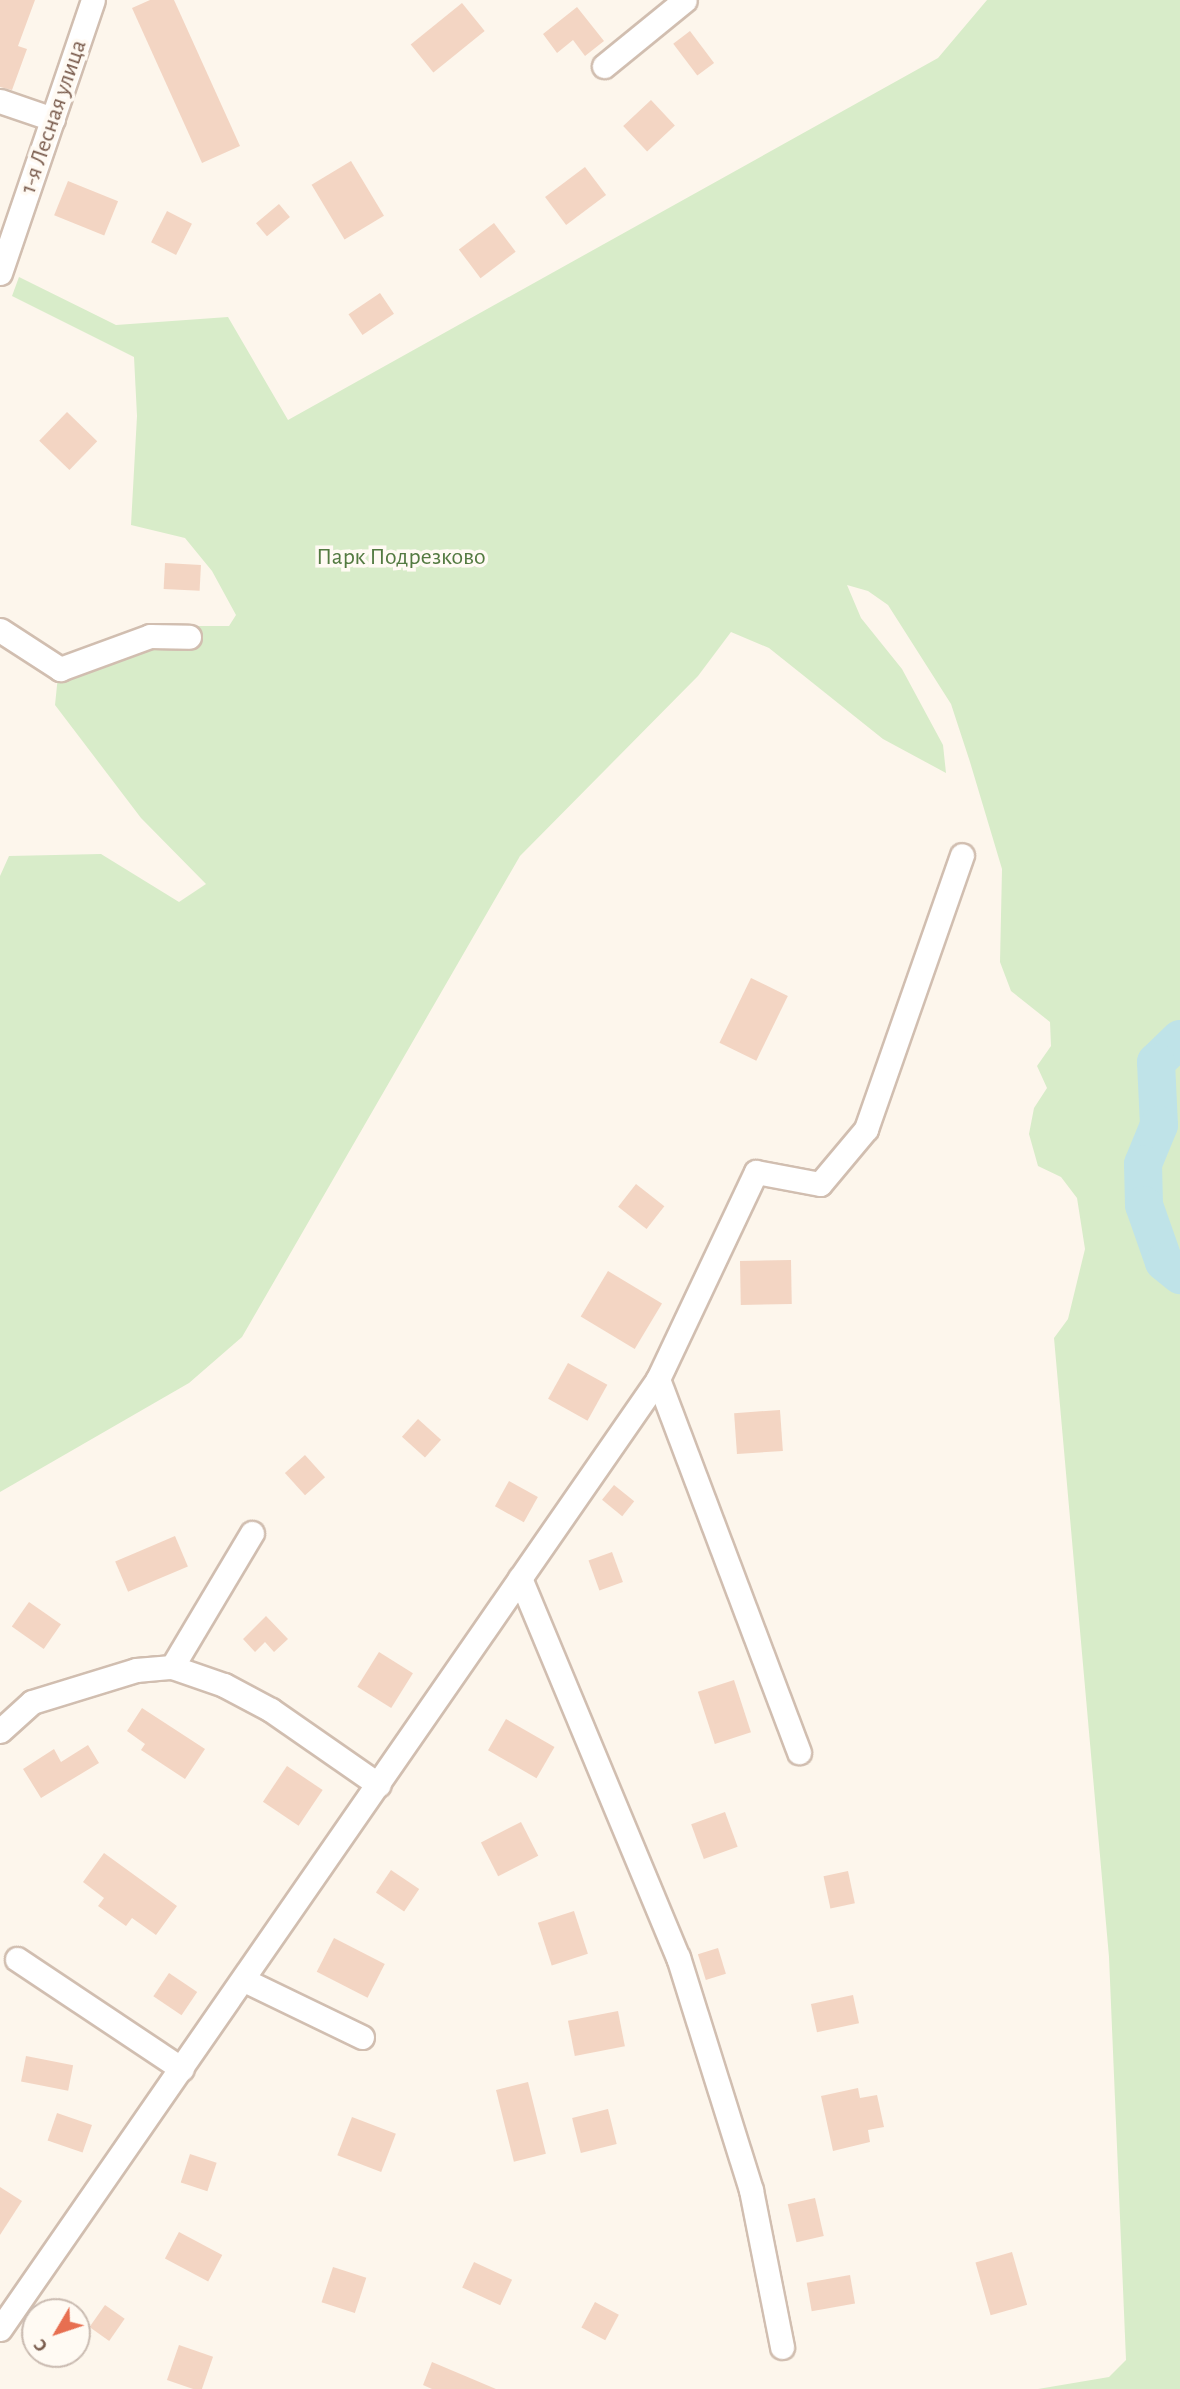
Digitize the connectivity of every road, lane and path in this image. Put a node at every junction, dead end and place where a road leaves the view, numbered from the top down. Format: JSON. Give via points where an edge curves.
{"nodes":[{"id":1,"x":93,"y":0,"type":"edge"},
{"id":2,"x":685,"y":0,"type":"edge"},
{"id":3,"x":604,"y":66,"type":"dead end"},
{"id":4,"x":0,"y":101,"type":"edge"},
{"id":5,"x":53,"y":119,"type":"junction"},
{"id":6,"x":0,"y":273,"type":"edge"},
{"id":7,"x":0,"y":630,"type":"edge"},
{"id":8,"x":189,"y":638,"type":"dead end"},
{"id":9,"x":962,"y":855,"type":"dead end"},
{"id":10,"x":658,"y":1379,"type":"junction"},
{"id":11,"x":252,"y":1532,"type":"dead end"},
{"id":12,"x":520,"y":1578,"type":"junction"},
{"id":13,"x":172,"y":1667,"type":"junction"},
{"id":14,"x":0,"y":1731,"type":"edge"},
{"id":15,"x":799,"y":1752,"type":"dead end"},
{"id":16,"x":379,"y":1785,"type":"junction"},
{"id":17,"x":17,"y":1959,"type":"dead end"},
{"id":18,"x":244,"y":1980,"type":"junction"},
{"id":19,"x":362,"y":2037,"type":"dead end"},
{"id":20,"x":182,"y":2069,"type":"junction"},
{"id":21,"x":0,"y":2329,"type":"edge"},
{"id":22,"x":782,"y":2347,"type":"dead end"}],
"edges":[{"from":1,"to":5,"type":"street","name":"1-я Лесная улица"},
{"from":2,"to":3,"type":"street"},
{"from":4,"to":5,"type":"street"},
{"from":5,"to":6,"type":"street","name":"1-я Лесная улица"},
{"from":7,"to":8,"type":"street","via":[[60,669],[150,636]]},
{"from":9,"to":10,"type":"street","via":[[866,1129],[820,1184],[756,1172]]},
{"from":10,"to":12,"type":"street"},
{"from":10,"to":15,"type":"street"},
{"from":11,"to":13,"type":"street"},
{"from":12,"to":16,"type":"street"},
{"from":12,"to":22,"type":"street","via":[[678,1957],[751,2190]]},
{"from":13,"to":14,"type":"street","via":[[136,1671],[32,1702]]},
{"from":13,"to":16,"type":"street","via":[[224,1685],[271,1710]]},
{"from":16,"to":18,"type":"street"},
{"from":17,"to":20,"type":"street"},
{"from":18,"to":19,"type":"street"},
{"from":18,"to":20,"type":"street"},
{"from":20,"to":21,"type":"street"}]}
